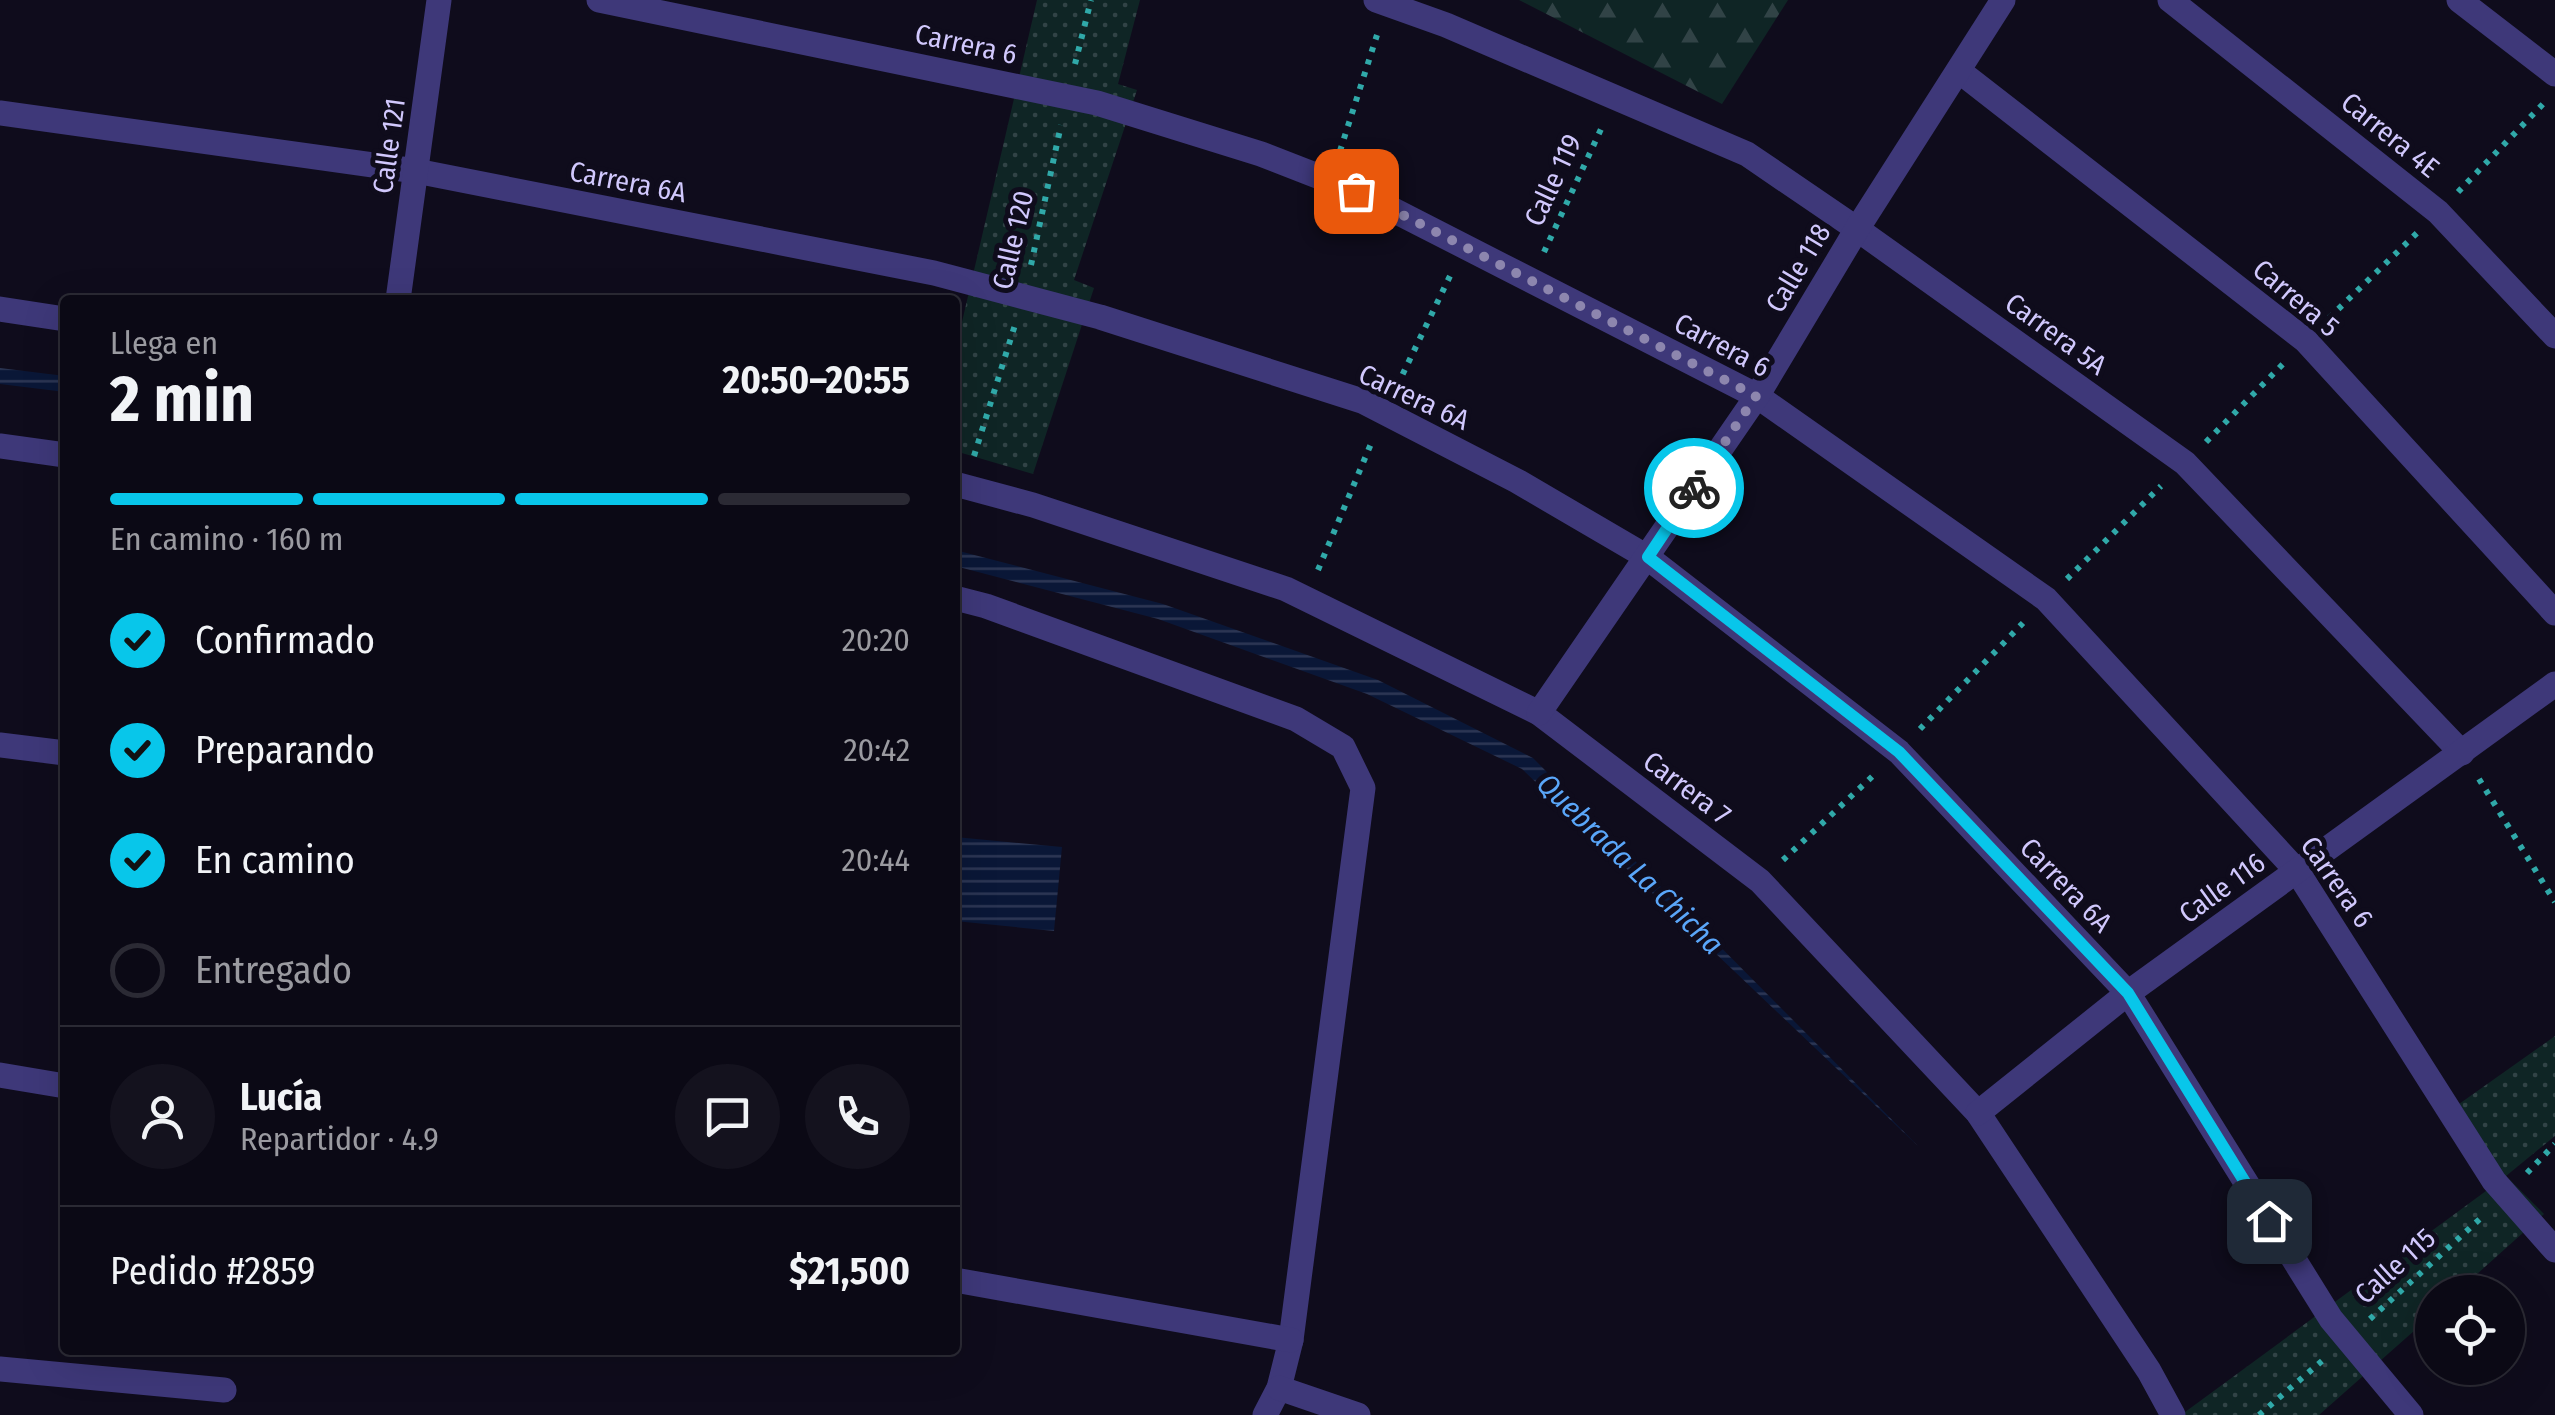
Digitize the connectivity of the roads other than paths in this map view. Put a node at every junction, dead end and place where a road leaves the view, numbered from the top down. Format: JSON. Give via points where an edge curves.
{"nodes":[{"id":1,"x":439,"y":0,"type":"edge"},
{"id":2,"x":599,"y":0,"type":"edge"},
{"id":3,"x":2002,"y":0,"type":"edge"},
{"id":4,"x":2170,"y":0,"type":"edge"},
{"id":5,"x":2458,"y":0,"type":"edge"},
{"id":6,"x":1381,"y":2,"type":"edge"},
{"id":7,"x":1958,"y":71,"type":"junction"},
{"id":8,"x":2555,"y":74,"type":"edge"},
{"id":9,"x":0,"y":113,"type":"edge"},
{"id":10,"x":416,"y":171,"type":"junction"},
{"id":11,"x":1857,"y":228,"type":"junction"},
{"id":12,"x":399,"y":295,"type":"edge"},
{"id":13,"x":0,"y":309,"type":"edge"},
{"id":14,"x":60,"y":317,"type":"edge"},
{"id":15,"x":2555,"y":336,"type":"edge"},
{"id":16,"x":1756,"y":396,"type":"junction"},
{"id":17,"x":0,"y":446,"type":"edge"},
{"id":18,"x":60,"y":454,"type":"edge"},
{"id":19,"x":960,"y":485,"type":"edge"},
{"id":20,"x":1648,"y":557,"type":"junction"},
{"id":21,"x":960,"y":599,"type":"edge"},
{"id":22,"x":2555,"y":614,"type":"edge"},
{"id":23,"x":2555,"y":684,"type":"edge"},
{"id":24,"x":1539,"y":712,"type":"junction"},
{"id":25,"x":0,"y":745,"type":"edge"},
{"id":26,"x":60,"y":752,"type":"edge"},
{"id":27,"x":2462,"y":753,"type":"junction"},
{"id":28,"x":2298,"y":871,"type":"junction"},
{"id":29,"x":2128,"y":993,"type":"junction"},
{"id":30,"x":0,"y":1076,"type":"edge"},
{"id":31,"x":60,"y":1085,"type":"edge"},
{"id":32,"x":1978,"y":1114,"type":"junction"},
{"id":33,"x":2555,"y":1250,"type":"edge"},
{"id":34,"x":960,"y":1281,"type":"edge"},
{"id":35,"x":1291,"y":1340,"type":"junction"},
{"id":36,"x":0,"y":1369,"type":"edge"},
{"id":37,"x":1279,"y":1388,"type":"junction"},
{"id":38,"x":224,"y":1390,"type":"dead end"},
{"id":39,"x":1265,"y":1415,"type":"edge"},
{"id":40,"x":1358,"y":1415,"type":"edge"},
{"id":41,"x":2173,"y":1415,"type":"edge"},
{"id":42,"x":2411,"y":1415,"type":"edge"}],
"edges":[{"from":1,"to":10,"type":"street","name":"Calle 121"},
{"from":2,"to":16,"type":"street","name":"Carrera 6","via":[[1154,119],[1331,181]]},
{"from":3,"to":7,"type":"street","name":"Calle 118"},
{"from":4,"to":15,"type":"street","name":"Carrera 4E","via":[[2438,212]]},
{"from":5,"to":8,"type":"street"},
{"from":6,"to":11,"type":"street","name":"Carrera 5A","via":[[1747,154]]},
{"from":7,"to":11,"type":"street","name":"Calle 118"},
{"from":7,"to":22,"type":"street","name":"Carrera 5","via":[[2306,340]]},
{"from":9,"to":10,"type":"street","name":"Carrera 6A"},
{"from":10,"to":12,"type":"street","name":"Calle 121"},
{"from":10,"to":20,"type":"street","name":"Carrera 6A","via":[[934,273],[1100,317],[1362,401]]},
{"from":11,"to":16,"type":"street","name":"Calle 118"},
{"from":11,"to":27,"type":"street","name":"Carrera 5A","via":[[2185,462]]},
{"from":13,"to":14,"type":"street"},
{"from":16,"to":20,"type":"street","name":"Calle 118"},
{"from":16,"to":28,"type":"street","name":"Carrera 6","via":[[2046,599]]},
{"from":17,"to":18,"type":"street"},
{"from":19,"to":24,"type":"street","name":"Carrera 7","via":[[1286,589]]},
{"from":20,"to":24,"type":"street","name":"Calle 118"},
{"from":20,"to":29,"type":"street","name":"Carrera 6A","via":[[1899,752]]},
{"from":21,"to":35,"type":"street","via":[[1296,719],[1343,747],[1364,788]]},
{"from":23,"to":27,"type":"street","name":"Calle 116"},
{"from":24,"to":32,"type":"street","name":"Carrera 7","via":[[1760,882]]},
{"from":25,"to":26,"type":"street"},
{"from":27,"to":28,"type":"street","name":"Calle 116"},
{"from":28,"to":29,"type":"street","name":"Calle 116"},
{"from":28,"to":33,"type":"street","name":"Carrera 6","via":[[2494,1181]]},
{"from":29,"to":32,"type":"street","name":"Calle 116"},
{"from":29,"to":42,"type":"street","name":"Carrera 6A","via":[[2320,1302]]},
{"from":30,"to":31,"type":"street"},
{"from":32,"to":41,"type":"street","name":"Carrera 7"},
{"from":34,"to":35,"type":"street"},
{"from":35,"to":37,"type":"street"},
{"from":36,"to":38,"type":"street"},
{"from":37,"to":39,"type":"street"},
{"from":37,"to":40,"type":"street"}]}
